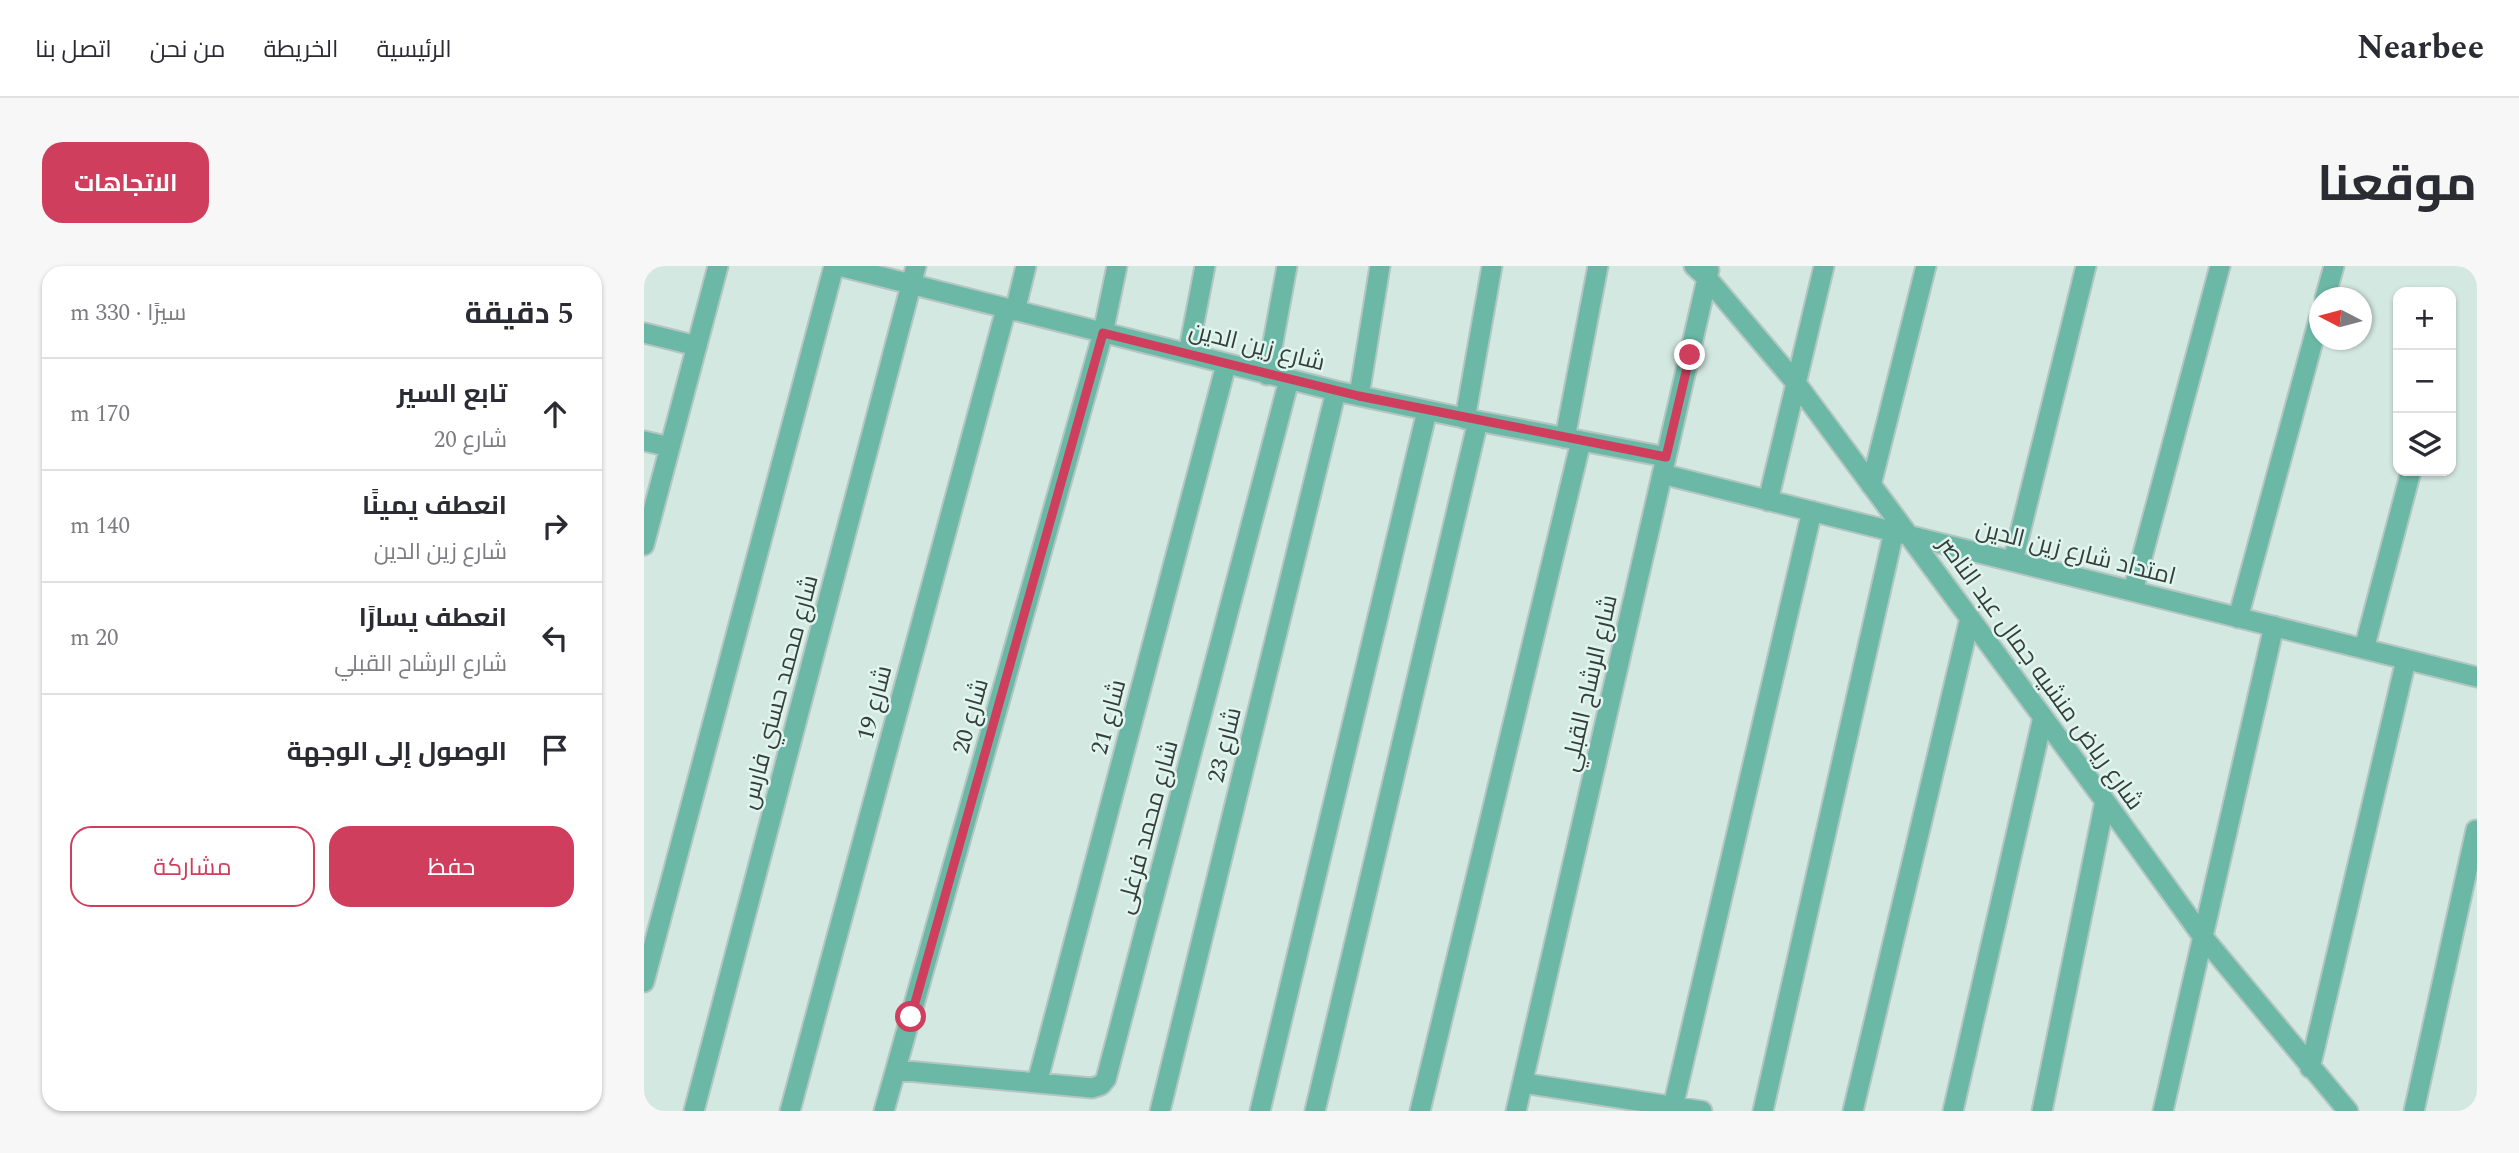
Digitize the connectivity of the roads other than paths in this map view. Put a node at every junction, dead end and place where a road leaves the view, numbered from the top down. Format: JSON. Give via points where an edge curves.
{"nodes":[{"id":1,"x":718,"y":266,"type":"edge"},
{"id":2,"x":836,"y":266,"type":"edge"},
{"id":3,"x":1026,"y":266,"type":"edge"},
{"id":4,"x":1117,"y":266,"type":"edge"},
{"id":5,"x":1205,"y":266,"type":"edge"},
{"id":6,"x":1287,"y":266,"type":"edge"},
{"id":7,"x":1380,"y":266,"type":"edge"},
{"id":8,"x":1492,"y":266,"type":"edge"},
{"id":9,"x":1598,"y":266,"type":"edge"},
{"id":10,"x":1824,"y":266,"type":"edge"},
{"id":11,"x":1926,"y":266,"type":"edge"},
{"id":12,"x":2087,"y":266,"type":"edge"},
{"id":13,"x":2220,"y":266,"type":"edge"},
{"id":14,"x":2334,"y":266,"type":"edge"},
{"id":15,"x":1704,"y":270,"type":"edge"},
{"id":16,"x":914,"y":275,"type":"edge"},
{"id":17,"x":2328,"y":287,"type":"edge"},
{"id":18,"x":1010,"y":310,"type":"junction"},
{"id":19,"x":644,"y":332,"type":"edge"},
{"id":20,"x":1103,"y":333,"type":"junction"},
{"id":21,"x":696,"y":346,"type":"junction"},
{"id":22,"x":2311,"y":350,"type":"edge"},
{"id":23,"x":1188,"y":354,"type":"junction"},
{"id":24,"x":1226,"y":365,"type":"junction"},
{"id":25,"x":1267,"y":375,"type":"junction"},
{"id":26,"x":1289,"y":380,"type":"junction"},
{"id":27,"x":1796,"y":383,"type":"junction"},
{"id":28,"x":1336,"y":391,"type":"junction"},
{"id":29,"x":1359,"y":396,"type":"junction"},
{"id":30,"x":1427,"y":411,"type":"junction"},
{"id":31,"x":1472,"y":420,"type":"junction"},
{"id":32,"x":1573,"y":440,"type":"junction"},
{"id":33,"x":644,"y":441,"type":"edge"},
{"id":34,"x":670,"y":447,"type":"junction"},
{"id":35,"x":1664,"y":466,"type":"junction"},
{"id":36,"x":2410,"y":476,"type":"edge"},
{"id":37,"x":1871,"y":485,"type":"junction"},
{"id":38,"x":1768,"y":501,"type":"junction"},
{"id":39,"x":1812,"y":511,"type":"junction"},
{"id":40,"x":1902,"y":534,"type":"junction"},
{"id":41,"x":644,"y":545,"type":"edge"},
{"id":42,"x":2013,"y":561,"type":"junction"},
{"id":43,"x":2133,"y":591,"type":"junction"},
{"id":44,"x":1970,"y":618,"type":"junction"},
{"id":45,"x":2238,"y":618,"type":"junction"},
{"id":46,"x":2274,"y":626,"type":"junction"},
{"id":47,"x":2364,"y":649,"type":"junction"},
{"id":48,"x":2406,"y":660,"type":"junction"},
{"id":49,"x":2477,"y":677,"type":"edge"},
{"id":50,"x":2043,"y":717,"type":"junction"},
{"id":51,"x":2105,"y":801,"type":"junction"},
{"id":52,"x":2476,"y":830,"type":"edge"},
{"id":53,"x":2203,"y":937,"type":"junction"},
{"id":54,"x":644,"y":982,"type":"edge"},
{"id":55,"x":2310,"y":1068,"type":"junction"},
{"id":56,"x":896,"y":1070,"type":"junction"},
{"id":57,"x":1037,"y":1083,"type":"junction"},
{"id":58,"x":1522,"y":1083,"type":"junction"},
{"id":59,"x":1673,"y":1107,"type":"junction"},
{"id":60,"x":694,"y":1111,"type":"edge"},
{"id":61,"x":790,"y":1111,"type":"edge"},
{"id":62,"x":884,"y":1111,"type":"edge"},
{"id":63,"x":1160,"y":1111,"type":"edge"},
{"id":64,"x":1260,"y":1111,"type":"edge"},
{"id":65,"x":1315,"y":1111,"type":"edge"},
{"id":66,"x":1420,"y":1111,"type":"edge"},
{"id":67,"x":1516,"y":1111,"type":"edge"},
{"id":68,"x":1702,"y":1111,"type":"edge"},
{"id":69,"x":1763,"y":1111,"type":"edge"},
{"id":70,"x":1853,"y":1111,"type":"edge"},
{"id":71,"x":1953,"y":1111,"type":"edge"},
{"id":72,"x":2042,"y":1111,"type":"edge"},
{"id":73,"x":2163,"y":1111,"type":"edge"},
{"id":74,"x":2348,"y":1111,"type":"edge"},
{"id":75,"x":2414,"y":1111,"type":"edge"}],
"edges":[{"from":1,"to":21,"type":"street"},
{"from":2,"to":16,"type":"street","name":"شارع زين الدين"},
{"from":2,"to":54,"type":"street"},
{"from":3,"to":18,"type":"street","name":"شارع 19"},
{"from":4,"to":20,"type":"street","name":"شارع 20"},
{"from":5,"to":23,"type":"street"},
{"from":6,"to":25,"type":"street"},
{"from":7,"to":29,"type":"street"},
{"from":8,"to":31,"type":"street"},
{"from":9,"to":32,"type":"street"},
{"from":10,"to":27,"type":"street"},
{"from":11,"to":37,"type":"street"},
{"from":12,"to":42,"type":"street"},
{"from":13,"to":43,"type":"street"},
{"from":14,"to":17,"type":"street"},
{"from":15,"to":27,"type":"street","name":"شارع رياض منشيه جمال عبد الناصر"},
{"from":15,"to":35,"type":"street","name":"شارع الرشاح القبلي"},
{"from":16,"to":18,"type":"street","name":"شارع زين الدين"},
{"from":16,"to":60,"type":"street","name":"شارع محمد حسني فارس"},
{"from":18,"to":20,"type":"street","name":"شارع زين الدين"},
{"from":18,"to":61,"type":"street","name":"شارع 19"},
{"from":19,"to":21,"type":"street"},
{"from":20,"to":23,"type":"street","name":"شارع زين الدين"},
{"from":20,"to":56,"type":"street","name":"شارع 20"},
{"from":21,"to":34,"type":"street"},
{"from":22,"to":45,"type":"street"},
{"from":23,"to":24,"type":"street","name":"شارع زين الدين"},
{"from":24,"to":25,"type":"street","name":"شارع زين الدين"},
{"from":24,"to":57,"type":"street","name":"شارع 21"},
{"from":25,"to":26,"type":"street","name":"شارع زين الدين"},
{"from":26,"to":28,"type":"street","name":"شارع زين الدين"},
{"from":26,"to":57,"type":"street","name":"شارع محمد فرغلى","via":[[1107,1079],[1092,1088]]},
{"from":27,"to":37,"type":"street","name":"شارع رياض منشيه جمال عبد الناصر"},
{"from":27,"to":38,"type":"street"},
{"from":28,"to":29,"type":"street","name":"شارع زين الدين"},
{"from":28,"to":63,"type":"street","name":"شارع 23"},
{"from":29,"to":30,"type":"street","name":"شارع زين الدين"},
{"from":30,"to":31,"type":"street","name":"شارع زين الدين"},
{"from":30,"to":64,"type":"street"},
{"from":31,"to":32,"type":"street","name":"شارع زين الدين"},
{"from":31,"to":65,"type":"street"},
{"from":32,"to":35,"type":"street","name":"شارع زين الدين"},
{"from":32,"to":66,"type":"street"},
{"from":33,"to":34,"type":"street"},
{"from":34,"to":41,"type":"street"},
{"from":35,"to":38,"type":"street","name":"امتداد شارع زين الدين"},
{"from":35,"to":58,"type":"street","name":"شارع الرشاح القبلي"},
{"from":36,"to":47,"type":"street"},
{"from":37,"to":40,"type":"street","name":"شارع رياض منشيه جمال عبد الناصر"},
{"from":38,"to":39,"type":"street","name":"امتداد شارع زين الدين"},
{"from":39,"to":40,"type":"street","name":"امتداد شارع زين الدين"},
{"from":39,"to":59,"type":"street"},
{"from":40,"to":42,"type":"street","name":"امتداد شارع زين الدين"},
{"from":40,"to":44,"type":"street","name":"شارع رياض منشيه جمال عبد الناصر"},
{"from":40,"to":69,"type":"street"},
{"from":42,"to":43,"type":"street","name":"امتداد شارع زين الدين"},
{"from":43,"to":45,"type":"street","name":"امتداد شارع زين الدين"},
{"from":44,"to":50,"type":"street","name":"شارع رياض منشيه جمال عبد الناصر"},
{"from":44,"to":70,"type":"street"},
{"from":45,"to":46,"type":"street","name":"امتداد شارع زين الدين"},
{"from":46,"to":47,"type":"street","name":"امتداد شارع زين الدين"},
{"from":46,"to":53,"type":"street"},
{"from":47,"to":48,"type":"street","name":"امتداد شارع زين الدين"},
{"from":48,"to":49,"type":"street","name":"امتداد شارع زين الدين"},
{"from":48,"to":55,"type":"street"},
{"from":50,"to":51,"type":"street","name":"شارع رياض منشيه جمال عبد الناصر"},
{"from":50,"to":71,"type":"street"},
{"from":51,"to":53,"type":"street","name":"شارع رياض منشيه جمال عبد الناصر"},
{"from":51,"to":72,"type":"street"},
{"from":52,"to":75,"type":"street"},
{"from":53,"to":55,"type":"street","name":"شارع رياض منشيه جمال عبد الناصر"},
{"from":53,"to":73,"type":"street"},
{"from":55,"to":74,"type":"street","name":"شارع رياض منشيه جمال عبد الناصر"},
{"from":56,"to":57,"type":"street","name":"شارع محمد فرغلى"},
{"from":56,"to":62,"type":"street","name":"شارع 20"},
{"from":58,"to":59,"type":"street"},
{"from":58,"to":67,"type":"street","name":"شارع الرشاح القبلي"},
{"from":59,"to":68,"type":"street"}]}
